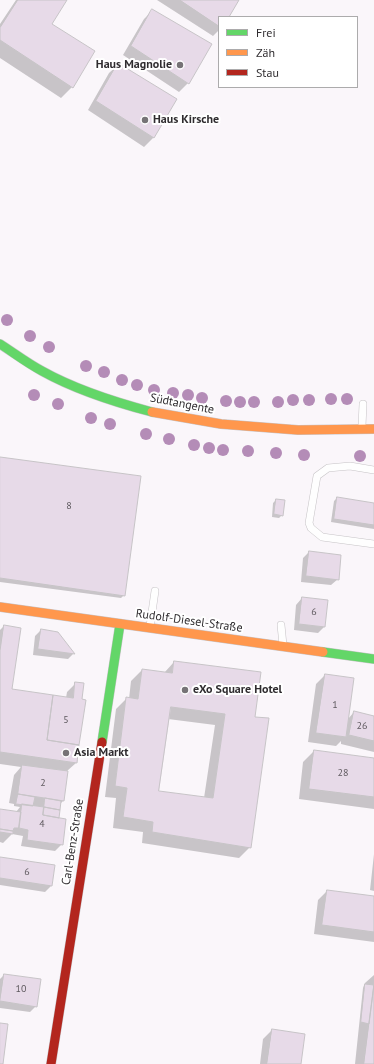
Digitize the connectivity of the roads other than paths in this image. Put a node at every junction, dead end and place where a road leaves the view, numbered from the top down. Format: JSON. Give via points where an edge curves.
{"nodes":[{"id":1,"x":0,"y":344,"type":"edge"},
{"id":2,"x":363,"y":404,"type":"dead end"},
{"id":3,"x":362,"y":429,"type":"junction"},
{"id":4,"x":374,"y":429,"type":"edge"},
{"id":5,"x":374,"y":470,"type":"edge"},
{"id":6,"x":374,"y":544,"type":"edge"},
{"id":7,"x":155,"y":591,"type":"dead end"},
{"id":8,"x":0,"y":607,"type":"edge"},
{"id":9,"x":120,"y":624,"type":"junction"},
{"id":10,"x":281,"y":625,"type":"dead end"},
{"id":11,"x":150,"y":628,"type":"junction"},
{"id":12,"x":283,"y":646,"type":"junction"},
{"id":13,"x":374,"y":659,"type":"edge"},
{"id":14,"x":51,"y":1064,"type":"edge"}],
"edges":[{"from":1,"to":3,"type":"street","name":"Südtangente","via":[[42,371],[92,394],[165,415],[221,424],[298,430]]},
{"from":2,"to":3,"type":"lane"},
{"from":3,"to":4,"type":"street","name":"Südtangente"},
{"from":5,"to":6,"type":"lane","via":[[350,466],[328,468],[317,476],[309,523],[322,537]]},
{"from":7,"to":11,"type":"lane"},
{"from":8,"to":9,"type":"street","name":"Rudolf-Diesel-Straße"},
{"from":9,"to":11,"type":"street","name":"Rudolf-Diesel-Straße"},
{"from":9,"to":14,"type":"street","name":"Carl-Benz-Straße"},
{"from":10,"to":12,"type":"lane"},
{"from":11,"to":12,"type":"street","name":"Rudolf-Diesel-Straße"},
{"from":12,"to":13,"type":"street","name":"Rudolf-Diesel-Straße"}]}
